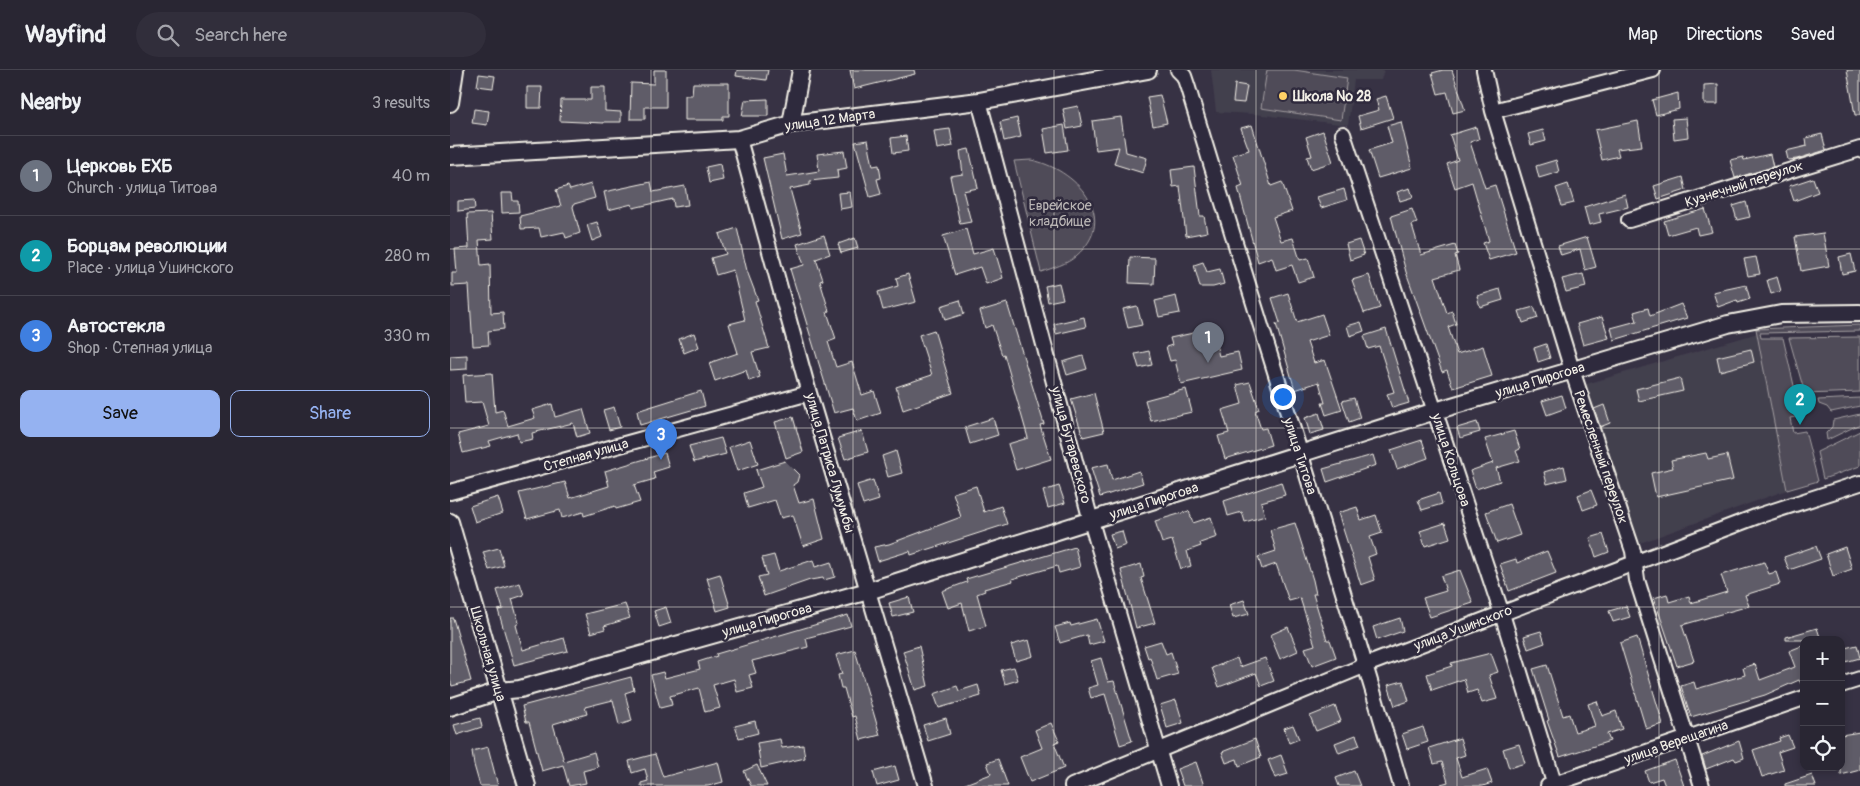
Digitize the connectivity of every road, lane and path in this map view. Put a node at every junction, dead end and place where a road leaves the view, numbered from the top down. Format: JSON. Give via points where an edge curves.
{"nodes":[{"id":1,"x":455,"y":70,"type":"edge"},
{"id":2,"x":801,"y":70,"type":"edge"},
{"id":3,"x":1148,"y":70,"type":"edge"},
{"id":4,"x":1178,"y":70,"type":"edge"},
{"id":5,"x":1484,"y":70,"type":"edge"},
{"id":6,"x":1653,"y":70,"type":"edge"},
{"id":7,"x":1631,"y":73,"type":"edge"},
{"id":8,"x":979,"y":101,"type":"junction"},
{"id":9,"x":450,"y":103,"type":"edge"},
{"id":10,"x":1493,"y":111,"type":"junction"},
{"id":11,"x":791,"y":124,"type":"junction"},
{"id":12,"x":1343,"y":134,"type":"dead end"},
{"id":13,"x":739,"y":139,"type":"junction"},
{"id":14,"x":1860,"y":149,"type":"edge"},
{"id":15,"x":450,"y":156,"type":"edge"},
{"id":16,"x":1629,"y":220,"type":"dead end"},
{"id":17,"x":1860,"y":314,"type":"edge"},
{"id":18,"x":1572,"y":370,"type":"junction"},
{"id":19,"x":809,"y":393,"type":"junction"},
{"id":20,"x":1435,"y":411,"type":"junction"},
{"id":21,"x":1299,"y":454,"type":"junction"},
{"id":22,"x":1860,"y":483,"type":"edge"},
{"id":23,"x":450,"y":492,"type":"edge"},
{"id":24,"x":1091,"y":521,"type":"junction"},
{"id":25,"x":450,"y":522,"type":"edge"},
{"id":26,"x":1635,"y":563,"type":"junction"},
{"id":27,"x":868,"y":591,"type":"junction"},
{"id":28,"x":1502,"y":614,"type":"junction"},
{"id":29,"x":1366,"y":665,"type":"junction"},
{"id":30,"x":1860,"y":679,"type":"edge"},
{"id":31,"x":1845,"y":684,"type":"edge"},
{"id":32,"x":499,"y":691,"type":"junction"},
{"id":33,"x":1800,"y":699,"type":"edge"},
{"id":34,"x":450,"y":707,"type":"edge"},
{"id":35,"x":1685,"y":739,"type":"junction"},
{"id":36,"x":1159,"y":751,"type":"junction"},
{"id":37,"x":1552,"y":785,"type":"edge"},
{"id":38,"x":527,"y":786,"type":"edge"},
{"id":39,"x":926,"y":786,"type":"edge"},
{"id":40,"x":1072,"y":786,"type":"edge"},
{"id":41,"x":1169,"y":786,"type":"edge"},
{"id":42,"x":1401,"y":786,"type":"edge"},
{"id":43,"x":1702,"y":786,"type":"edge"}],
"edges":[{"from":1,"to":9,"type":"street"},
{"from":2,"to":11,"type":"street"},
{"from":3,"to":8,"type":"street","name":"улица 12 Марта"},
{"from":4,"to":21,"type":"street","name":"улица Титова","via":[[1184,76]]},
{"from":5,"to":10,"type":"street","name":"Ремесленный переулок"},
{"from":6,"to":7,"type":"street"},
{"from":7,"to":10,"type":"street"},
{"from":8,"to":11,"type":"street","name":"улица 12 Марта"},
{"from":8,"to":24,"type":"street","name":"улица Бутаревского"},
{"from":10,"to":18,"type":"street","name":"Ремесленный переулок"},
{"from":11,"to":13,"type":"street","name":"улица 12 Марта"},
{"from":12,"to":20,"type":"street","name":"улица Кольцова"},
{"from":13,"to":15,"type":"street","name":"улица 12 Марта"},
{"from":13,"to":19,"type":"street","name":"улица Патриса Лумумбы"},
{"from":14,"to":16,"type":"street","name":"Кузнечный переулок"},
{"from":17,"to":18,"type":"street","name":"улица Пирогова","via":[[1781,314],[1754,318]]},
{"from":18,"to":20,"type":"street","name":"улица Пирогова"},
{"from":18,"to":26,"type":"street","name":"Ремесленный переулок","via":[[1634,551]]},
{"from":19,"to":23,"type":"street","name":"Степная улица"},
{"from":19,"to":27,"type":"street","name":"улица Патриса Лумумбы"},
{"from":20,"to":21,"type":"street","name":"улица Пирогова"},
{"from":20,"to":28,"type":"street","name":"улица Кольцова"},
{"from":21,"to":24,"type":"street","name":"улица Пирогова"},
{"from":21,"to":29,"type":"street","name":"улица Титова"},
{"from":22,"to":26,"type":"street","name":"улица Ушинского","via":[[1758,516]]},
{"from":24,"to":27,"type":"street","name":"улица Пирогова"},
{"from":24,"to":36,"type":"street","name":"улица Бутаревского"},
{"from":25,"to":32,"type":"street","name":"Школьная улица"},
{"from":26,"to":28,"type":"street","name":"улица Ушинского"},
{"from":26,"to":35,"type":"street","name":"Ремесленный переулок","via":[[1637,580]]},
{"from":27,"to":32,"type":"street","name":"улица Пирогова","via":[[520,689]]},
{"from":27,"to":39,"type":"street","name":"улица Патриса Лумумбы"},
{"from":28,"to":29,"type":"street","name":"улица Ушинского"},
{"from":28,"to":37,"type":"street","name":"улица Кольцова"},
{"from":29,"to":36,"type":"street","name":"улица Ушинского"},
{"from":29,"to":42,"type":"street","name":"улица Титова"},
{"from":30,"to":31,"type":"street"},
{"from":32,"to":34,"type":"street","name":"улица Пирогова"},
{"from":32,"to":38,"type":"street","name":"Школьная улица"},
{"from":33,"to":35,"type":"street","name":"улица Верещагина"},
{"from":35,"to":37,"type":"street","name":"улица Верещагина"},
{"from":35,"to":43,"type":"street","name":"Ремесленный переулок"},
{"from":36,"to":40,"type":"street","name":"улица Ушинского"},
{"from":36,"to":41,"type":"street","name":"улица Бутаревского"}]}
